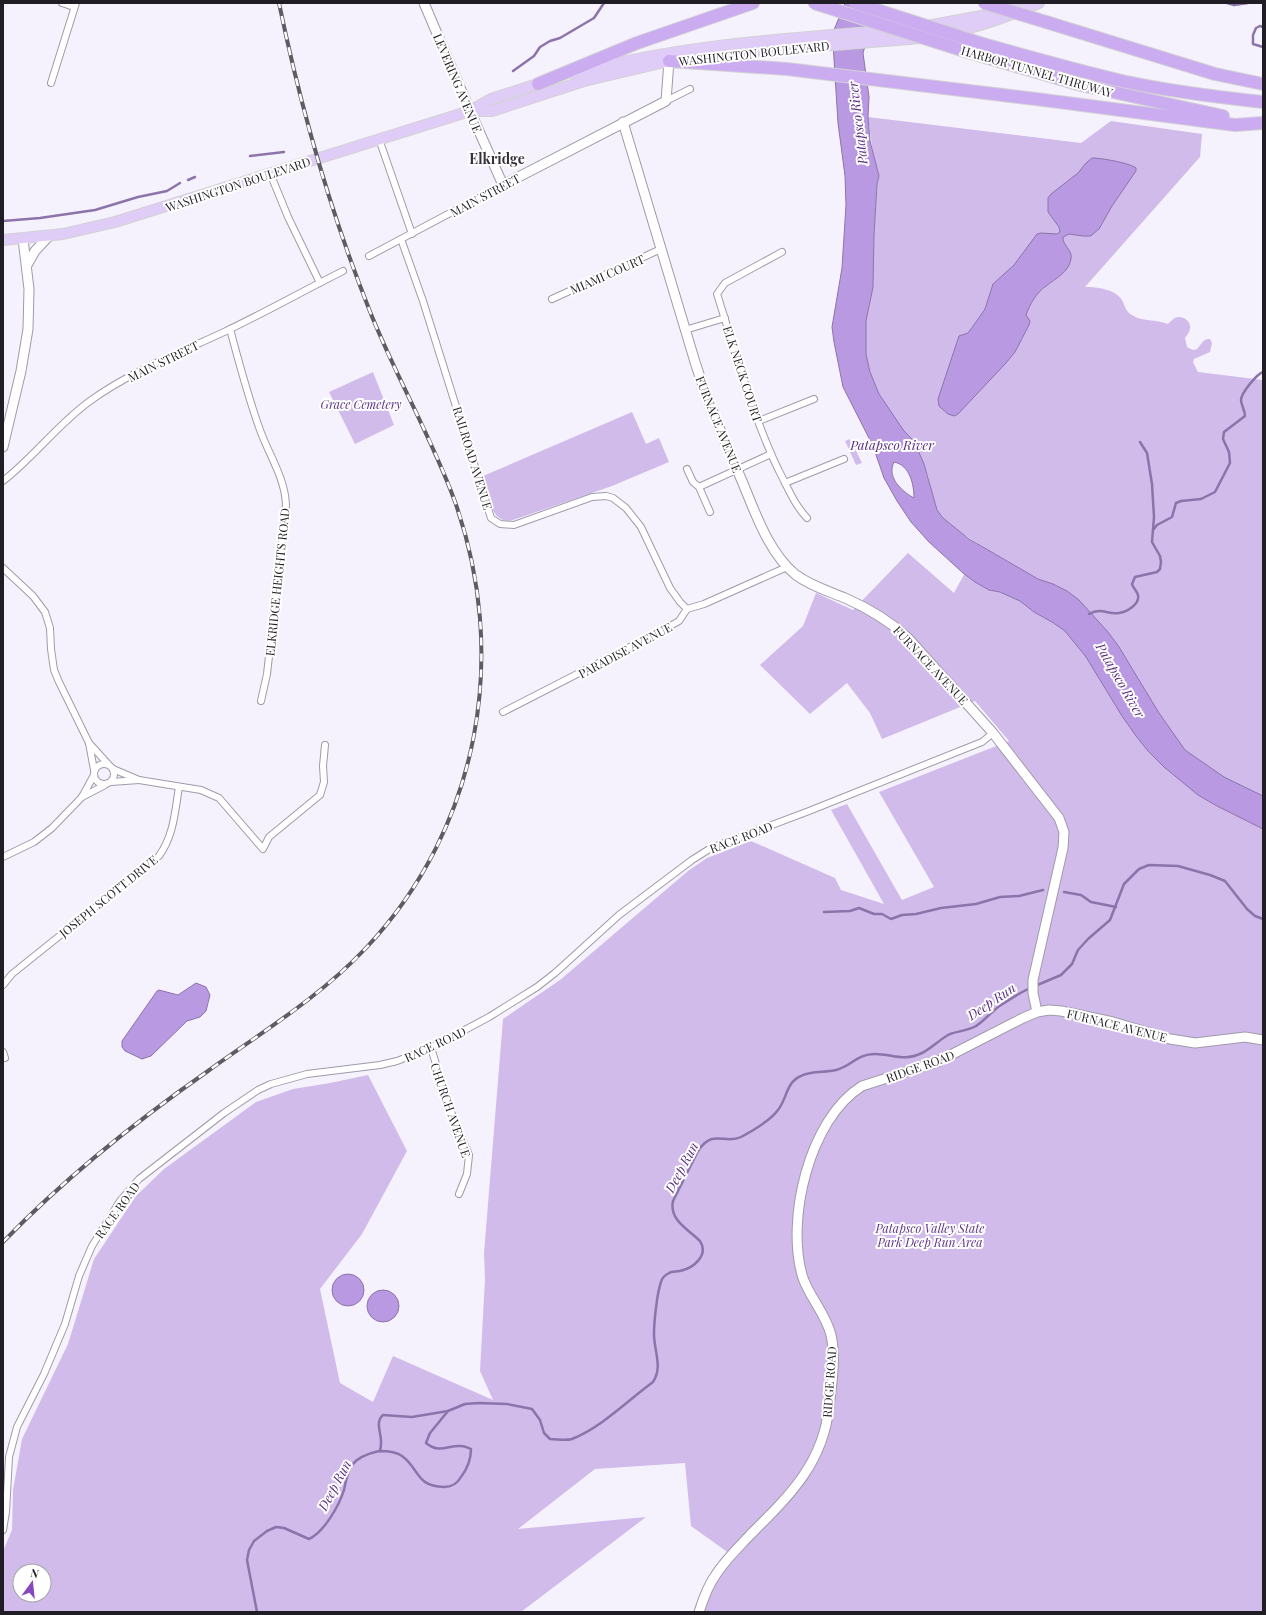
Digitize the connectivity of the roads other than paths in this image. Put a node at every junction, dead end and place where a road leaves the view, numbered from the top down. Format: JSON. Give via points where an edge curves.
{"nodes":[{"id":1,"x":62,"y":3,"type":"edge"},
{"id":2,"x":424,"y":3,"type":"edge"},
{"id":3,"x":753,"y":3,"type":"edge"},
{"id":4,"x":814,"y":3,"type":"edge"},
{"id":5,"x":855,"y":3,"type":"edge"},
{"id":6,"x":984,"y":3,"type":"edge"},
{"id":7,"x":1015,"y":3,"type":"edge"},
{"id":8,"x":1039,"y":3,"type":"edge"},
{"id":9,"x":75,"y":5,"type":"edge"},
{"id":10,"x":918,"y":33,"type":"junction"},
{"id":11,"x":819,"y":42,"type":"junction"},
{"id":12,"x":669,"y":61,"type":"junction"},
{"id":13,"x":51,"y":83,"type":"dead end"},
{"id":14,"x":538,"y":84,"type":"junction"},
{"id":15,"x":1263,"y":84,"type":"edge"},
{"id":16,"x":690,"y":89,"type":"dead end"},
{"id":17,"x":666,"y":101,"type":"junction"},
{"id":18,"x":1263,"y":102,"type":"edge"},
{"id":19,"x":470,"y":111,"type":"junction"},
{"id":20,"x":623,"y":122,"type":"junction"},
{"id":21,"x":1263,"y":123,"type":"edge"},
{"id":22,"x":379,"y":139,"type":"junction"},
{"id":23,"x":270,"y":174,"type":"junction"},
{"id":24,"x":503,"y":186,"type":"junction"},
{"id":25,"x":412,"y":234,"type":"junction"},
{"id":26,"x":49,"y":236,"type":"junction"},
{"id":27,"x":23,"y":239,"type":"junction"},
{"id":28,"x":401,"y":239,"type":"junction"},
{"id":29,"x":3,"y":240,"type":"edge"},
{"id":30,"x":661,"y":249,"type":"junction"},
{"id":31,"x":782,"y":252,"type":"dead end"},
{"id":32,"x":369,"y":256,"type":"dead end"},
{"id":33,"x":27,"y":266,"type":"junction"},
{"id":34,"x":342,"y":271,"type":"dead end"},
{"id":35,"x":320,"y":283,"type":"junction"},
{"id":36,"x":552,"y":298,"type":"dead end"},
{"id":37,"x":725,"y":318,"type":"junction"},
{"id":38,"x":230,"y":329,"type":"junction"},
{"id":39,"x":685,"y":330,"type":"junction"},
{"id":40,"x":814,"y":399,"type":"dead end"},
{"id":41,"x":759,"y":422,"type":"junction"},
{"id":42,"x":3,"y":447,"type":"edge"},
{"id":43,"x":771,"y":454,"type":"junction"},
{"id":44,"x":844,"y":459,"type":"dead end"},
{"id":45,"x":687,"y":469,"type":"dead end"},
{"id":46,"x":737,"y":469,"type":"junction"},
{"id":47,"x":3,"y":481,"type":"edge"},
{"id":48,"x":785,"y":483,"type":"junction"},
{"id":49,"x":699,"y":487,"type":"junction"},
{"id":50,"x":710,"y":512,"type":"dead end"},
{"id":51,"x":807,"y":518,"type":"dead end"},
{"id":52,"x":787,"y":567,"type":"junction"},
{"id":53,"x":3,"y":568,"type":"edge"},
{"id":54,"x":687,"y":609,"type":"junction"},
{"id":55,"x":261,"y":701,"type":"dead end"},
{"id":56,"x":503,"y":712,"type":"dead end"},
{"id":57,"x":993,"y":733,"type":"junction"},
{"id":58,"x":90,"y":743,"type":"junction"},
{"id":59,"x":325,"y":745,"type":"dead end"},
{"id":60,"x":111,"y":767,"type":"junction"},
{"id":61,"x":94,"y":772,"type":"junction"},
{"id":62,"x":139,"y":780,"type":"junction"},
{"id":63,"x":109,"y":783,"type":"junction"},
{"id":64,"x":179,"y":787,"type":"junction"},
{"id":65,"x":82,"y":797,"type":"junction"},
{"id":66,"x":3,"y":857,"type":"edge"},
{"id":67,"x":3,"y":985,"type":"edge"},
{"id":68,"x":1037,"y":1012,"type":"junction"},
{"id":69,"x":1263,"y":1040,"type":"edge"},
{"id":70,"x":431,"y":1048,"type":"junction"},
{"id":71,"x":459,"y":1194,"type":"dead end"},
{"id":72,"x":3,"y":1530,"type":"edge"},
{"id":73,"x":699,"y":1612,"type":"edge"}],
"edges":[{"from":1,"to":9,"type":"street"},
{"from":2,"to":19,"type":"street","name":"LEVERING AVENUE"},
{"from":3,"to":14,"type":"highway","via":[[637,43]]},
{"from":4,"to":21,"type":"highway","name":"HARBOR TUNNEL THRUWAY","bridge":true,"via":[[1038,74],[1190,110]]},
{"from":5,"to":18,"type":"highway","name":"HARBOR TUNNEL THRUWAY","bridge":true,"via":[[1059,66],[1186,93]]},
{"from":6,"to":15,"type":"highway","bridge":true,"via":[[1214,74]]},
{"from":7,"to":10,"type":"main road","name":"WASHINGTON BOULEVARD","via":[[981,16]]},
{"from":8,"to":10,"type":"main road","name":"WASHINGTON BOULEVARD","via":[[983,25]]},
{"from":9,"to":13,"type":"street"},
{"from":10,"to":11,"type":"main road","name":"WASHINGTON BOULEVARD"},
{"from":11,"to":12,"type":"main road","name":"WASHINGTON BOULEVARD"},
{"from":11,"to":14,"type":"main road","name":"WASHINGTON BOULEVARD","via":[[669,52],[599,67]]},
{"from":12,"to":17,"type":"street"},
{"from":12,"to":19,"type":"main road","name":"WASHINGTON BOULEVARD","via":[[584,81],[492,111]]},
{"from":12,"to":21,"type":"highway","via":[[756,66],[818,73],[1235,125]]},
{"from":14,"to":19,"type":"main road","name":"WASHINGTON BOULEVARD","via":[[491,99]]},
{"from":16,"to":17,"type":"street","name":"MAIN STREET"},
{"from":17,"to":20,"type":"street","name":"MAIN STREET"},
{"from":19,"to":22,"type":"main road","name":"WASHINGTON BOULEVARD"},
{"from":19,"to":24,"type":"street","name":"LEVERING AVENUE"},
{"from":20,"to":24,"type":"street","name":"MAIN STREET"},
{"from":20,"to":30,"type":"street","name":"FURNACE AVENUE"},
{"from":22,"to":23,"type":"main road","name":"WASHINGTON BOULEVARD"},
{"from":22,"to":25,"type":"street"},
{"from":23,"to":26,"type":"main road","name":"WASHINGTON BOULEVARD","via":[[115,222]]},
{"from":23,"to":35,"type":"street"},
{"from":24,"to":25,"type":"street","name":"MAIN STREET"},
{"from":25,"to":28,"type":"street","name":"MAIN STREET"},
{"from":26,"to":27,"type":"main road","name":"WASHINGTON BOULEVARD"},
{"from":26,"to":33,"type":"street","via":[[35,250]]},
{"from":27,"to":29,"type":"main road","name":"WASHINGTON BOULEVARD"},
{"from":27,"to":33,"type":"street"},
{"from":28,"to":32,"type":"street","name":"MAIN STREET"},
{"from":28,"to":54,"type":"street","name":"RAILROAD AVENUE","via":[[421,294],[491,518],[500,524],[514,525],[592,497],[613,498],[626,508],[641,527],[670,588]]},
{"from":30,"to":36,"type":"street","name":"MIAMI COURT"},
{"from":30,"to":39,"type":"street","name":"FURNACE AVENUE"},
{"from":31,"to":37,"type":"street","name":"ELK NECK COURT","via":[[726,283],[717,294]]},
{"from":33,"to":42,"type":"street","via":[[29,306],[26,346]]},
{"from":34,"to":35,"type":"street","name":"MAIN STREET"},
{"from":35,"to":38,"type":"street","name":"MAIN STREET"},
{"from":37,"to":39,"type":"street"},
{"from":37,"to":41,"type":"street","name":"ELK NECK COURT"},
{"from":38,"to":47,"type":"street","name":"MAIN STREET","via":[[138,372],[103,392],[57,429]]},
{"from":38,"to":55,"type":"street","name":"ELKRIDGE HEIGHTS ROAD","via":[[260,431],[286,494],[267,674]]},
{"from":39,"to":46,"type":"street","name":"FURNACE AVENUE","via":[[710,406]]},
{"from":40,"to":41,"type":"street"},
{"from":41,"to":43,"type":"street","name":"ELK NECK COURT"},
{"from":43,"to":46,"type":"street"},
{"from":43,"to":48,"type":"street","name":"ELK NECK COURT"},
{"from":44,"to":48,"type":"street"},
{"from":45,"to":49,"type":"street","via":[[693,482]]},
{"from":46,"to":49,"type":"street"},
{"from":46,"to":52,"type":"street","name":"FURNACE AVENUE","via":[[768,538]]},
{"from":48,"to":51,"type":"street","name":"ELK NECK COURT","via":[[797,507]]},
{"from":49,"to":50,"type":"street"},
{"from":52,"to":54,"type":"street"},
{"from":52,"to":57,"type":"street","name":"FURNACE AVENUE","via":[[810,584],[860,605],[897,628]]},
{"from":53,"to":58,"type":"street","via":[[33,596],[45,612],[50,628],[54,670]]},
{"from":54,"to":56,"type":"street","name":"PARADISE AVENUE","via":[[679,621],[663,630]]},
{"from":57,"to":68,"type":"street","name":"FURNACE AVENUE","via":[[1054,810],[1064,832],[1060,865],[1033,980]]},
{"from":57,"to":70,"type":"street","name":"RACE ROAD","via":[[982,742],[703,852],[619,915],[564,966],[537,987],[489,1017]]},
{"from":58,"to":60,"type":"street"},
{"from":58,"to":61,"type":"street"},
{"from":59,"to":64,"type":"street","via":[[324,782],[320,795],[269,837],[263,849],[219,798],[201,790]]},
{"from":60,"to":61,"type":"street","via":[[99,765]]},
{"from":60,"to":62,"type":"street"},
{"from":60,"to":63,"type":"street","via":[[115,775]]},
{"from":61,"to":63,"type":"street","via":[[98,783]]},
{"from":61,"to":65,"type":"street"},
{"from":62,"to":63,"type":"street"},
{"from":62,"to":64,"type":"street"},
{"from":63,"to":65,"type":"street"},
{"from":64,"to":67,"type":"street","name":"JOSEPH SCOTT DRIVE","via":[[172,830],[159,856],[12,974]]},
{"from":65,"to":66,"type":"street","via":[[68,814],[34,842]]},
{"from":68,"to":69,"type":"street","name":"FURNACE AVENUE","via":[[1069,1012],[1189,1042],[1245,1037]]},
{"from":68,"to":73,"type":"street","name":"RIDGE ROAD","via":[[937,1062],[862,1086],[843,1101],[827,1122],[805,1176],[798,1232],[804,1279],[830,1329],[833,1346],[825,1433],[801,1480],[719,1570],[709,1586]]},
{"from":70,"to":71,"type":"street","name":"CHURCH AVENUE","via":[[451,1112],[469,1155],[467,1174]]},
{"from":70,"to":72,"type":"street","name":"RACE ROAD","via":[[397,1062],[307,1074],[271,1084],[248,1096],[219,1117],[149,1170],[129,1189],[84,1261],[65,1324],[44,1374],[16,1427],[9,1457]]}]}
